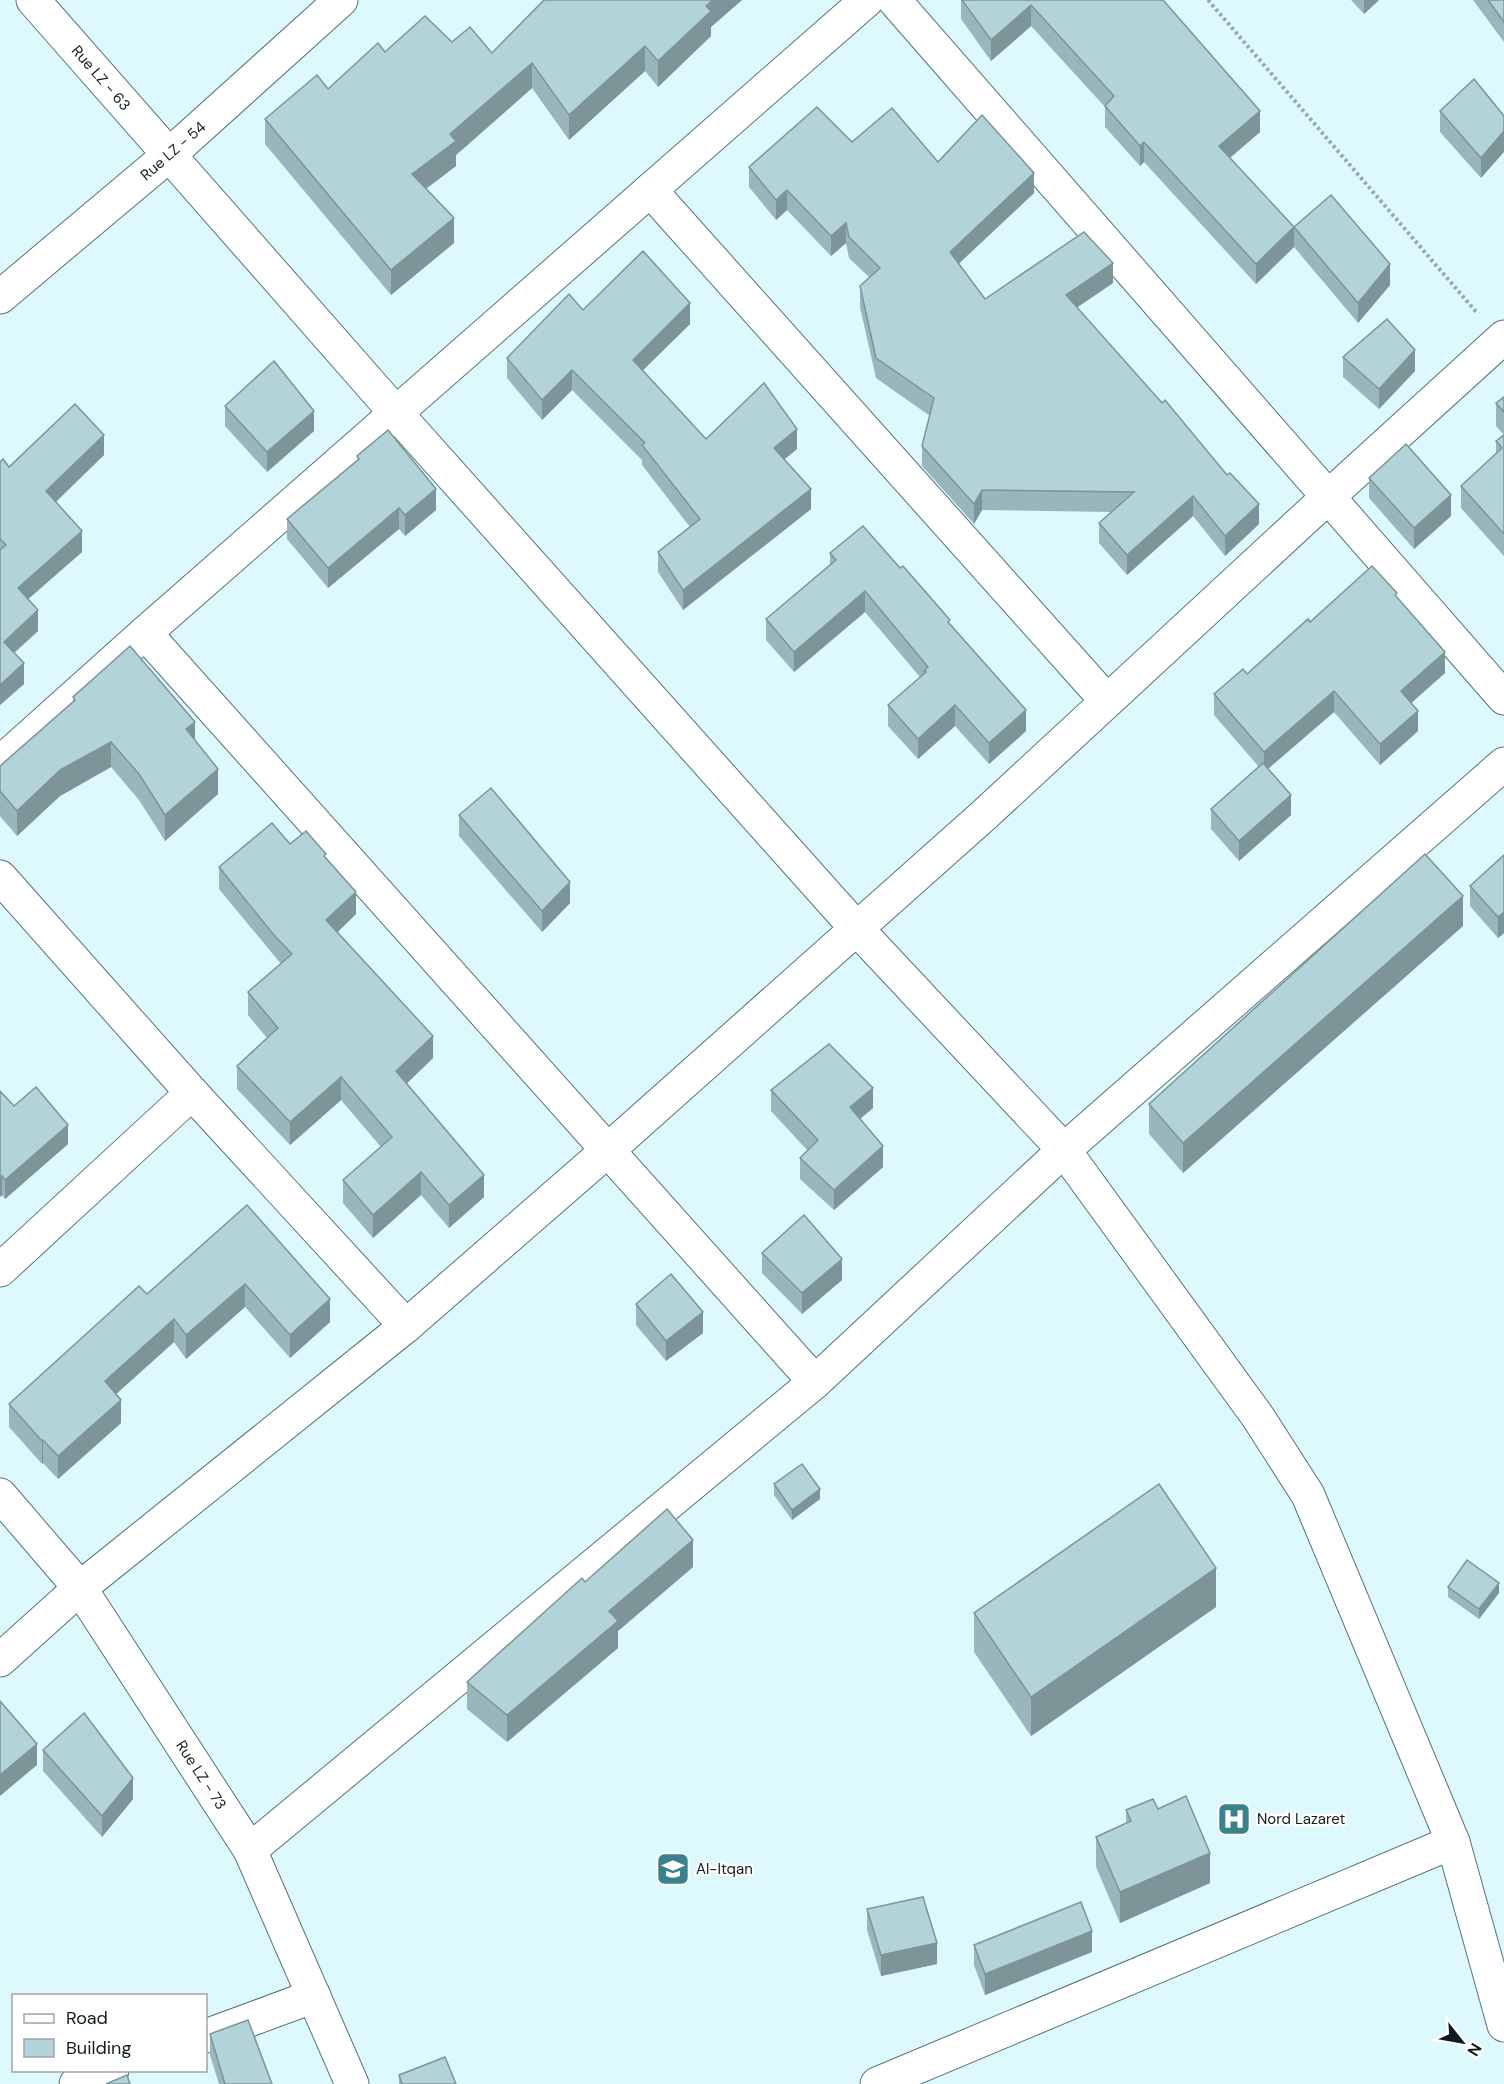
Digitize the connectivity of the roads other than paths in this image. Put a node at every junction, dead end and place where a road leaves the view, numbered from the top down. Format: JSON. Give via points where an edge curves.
{"nodes":[{"id":1,"x":33,"y":0,"type":"edge"},
{"id":2,"x":341,"y":0,"type":"edge"},
{"id":3,"x":867,"y":0,"type":"edge"},
{"id":4,"x":894,"y":0,"type":"edge"},
{"id":5,"x":169,"y":155,"type":"junction"},
{"id":6,"x":650,"y":190,"type":"junction"},
{"id":7,"x":0,"y":297,"type":"edge"},
{"id":8,"x":1502,"y":338,"type":"edge"},
{"id":9,"x":395,"y":412,"type":"junction"},
{"id":10,"x":1328,"y":497,"type":"junction"},
{"id":11,"x":145,"y":633,"type":"junction"},
{"id":12,"x":1504,"y":698,"type":"edge"},
{"id":13,"x":1107,"y":701,"type":"junction"},
{"id":14,"x":0,"y":763,"type":"edge"},
{"id":15,"x":1504,"y":764,"type":"edge"},
{"id":16,"x":0,"y":877,"type":"edge"},
{"id":17,"x":857,"y":929,"type":"junction"},
{"id":18,"x":192,"y":1093,"type":"junction"},
{"id":19,"x":608,"y":1150,"type":"junction"},
{"id":20,"x":1064,"y":1150,"type":"junction"},
{"id":21,"x":0,"y":1270,"type":"edge"},
{"id":22,"x":406,"y":1326,"type":"junction"},
{"id":23,"x":815,"y":1382,"type":"junction"},
{"id":24,"x":0,"y":1495,"type":"edge"},
{"id":25,"x":80,"y":1588,"type":"junction"},
{"id":26,"x":0,"y":1660,"type":"edge"},
{"id":27,"x":1454,"y":1842,"type":"junction"},
{"id":28,"x":250,"y":1850,"type":"junction"},
{"id":29,"x":314,"y":1996,"type":"junction"},
{"id":30,"x":1504,"y":2025,"type":"edge"},
{"id":31,"x":207,"y":2036,"type":"edge"},
{"id":32,"x":107,"y":2072,"type":"edge"},
{"id":33,"x":76,"y":2084,"type":"edge"},
{"id":34,"x":352,"y":2084,"type":"edge"},
{"id":35,"x":877,"y":2084,"type":"edge"}],
"edges":[{"from":1,"to":5,"type":"street","name":"Rue LZ - 63"},
{"from":2,"to":5,"type":"street","name":"Rue LZ - 54"},
{"from":3,"to":6,"type":"street"},
{"from":4,"to":10,"type":"street"},
{"from":5,"to":7,"type":"street","name":"Rue LZ - 54"},
{"from":5,"to":9,"type":"street","name":"Rue LZ - 63"},
{"from":6,"to":9,"type":"street"},
{"from":6,"to":13,"type":"street"},
{"from":8,"to":10,"type":"street"},
{"from":9,"to":11,"type":"street"},
{"from":9,"to":17,"type":"street","name":"Rue LZ - 63"},
{"from":10,"to":12,"type":"street"},
{"from":10,"to":13,"type":"street"},
{"from":11,"to":14,"type":"street"},
{"from":11,"to":19,"type":"street"},
{"from":13,"to":17,"type":"street"},
{"from":15,"to":20,"type":"street"},
{"from":16,"to":18,"type":"street"},
{"from":17,"to":19,"type":"street"},
{"from":17,"to":20,"type":"street","name":"Rue LZ - 63"},
{"from":18,"to":21,"type":"street"},
{"from":18,"to":22,"type":"street"},
{"from":19,"to":22,"type":"street"},
{"from":19,"to":23,"type":"street"},
{"from":20,"to":23,"type":"street"},
{"from":20,"to":27,"type":"street","name":"Rue LZ - 63","via":[[1258,1417],[1308,1496]]},
{"from":22,"to":25,"type":"street"},
{"from":23,"to":28,"type":"street"},
{"from":24,"to":25,"type":"street","name":"Rue LZ - 73"},
{"from":25,"to":26,"type":"street"},
{"from":25,"to":28,"type":"street","name":"Rue LZ - 73"},
{"from":27,"to":30,"type":"street","name":"Rue LZ - 63"},
{"from":27,"to":35,"type":"street"},
{"from":28,"to":29,"type":"street","name":"Rue LZ - 73"},
{"from":29,"to":31,"type":"street"},
{"from":29,"to":34,"type":"street","name":"Rue LZ - 73"},
{"from":32,"to":33,"type":"street"}]}
